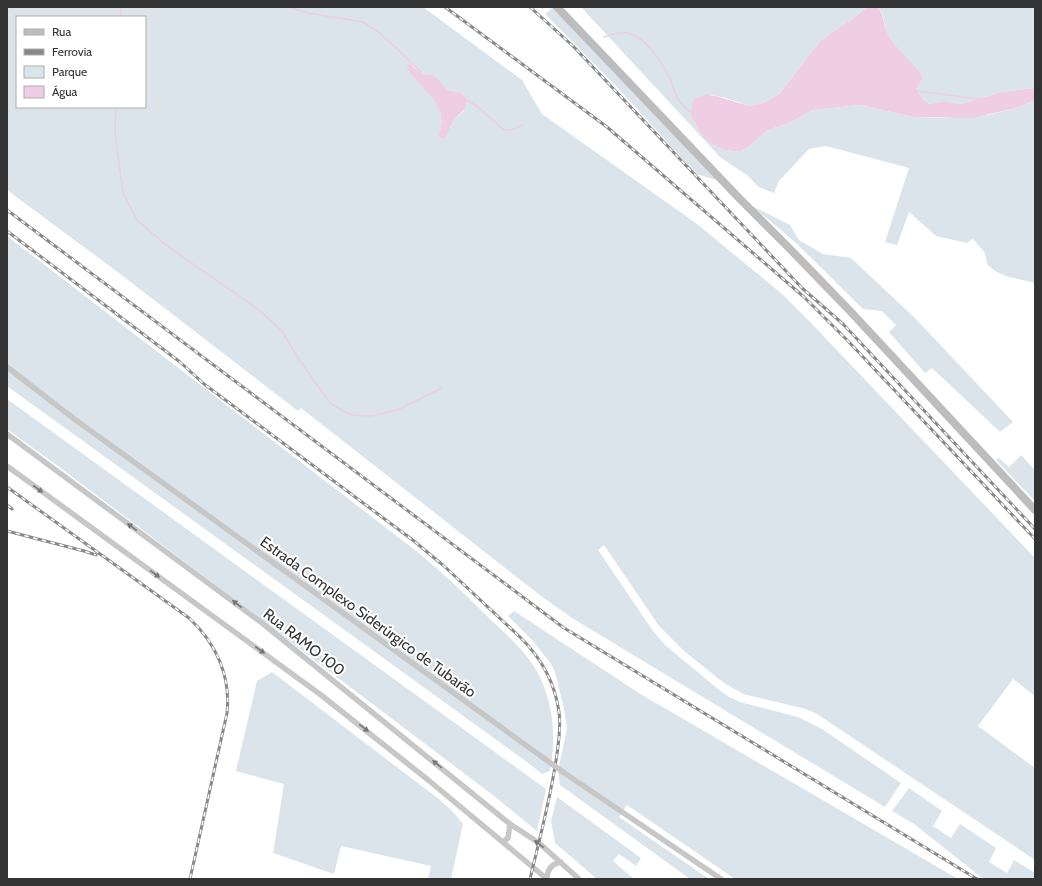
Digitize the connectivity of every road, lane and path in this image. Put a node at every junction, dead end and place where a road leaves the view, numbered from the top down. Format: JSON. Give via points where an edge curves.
{"nodes":[{"id":1,"x":557,"y":7,"type":"edge"},
{"id":2,"x":7,"y":367,"type":"edge"},
{"id":3,"x":7,"y":434,"type":"edge"},
{"id":4,"x":7,"y":466,"type":"edge"},
{"id":5,"x":1035,"y":510,"type":"edge"},
{"id":6,"x":510,"y":824,"type":"junction"},
{"id":7,"x":503,"y":842,"type":"junction"},
{"id":8,"x":560,"y":862,"type":"junction"},
{"id":9,"x":547,"y":879,"type":"edge"},
{"id":10,"x":579,"y":879,"type":"edge"},
{"id":11,"x":721,"y":879,"type":"edge"}],
"edges":[{"from":1,"to":5,"type":"street","via":[[850,312]]},
{"from":2,"to":11,"type":"street","name":"Estrada Complexo Siderúrgico de Tubarão","bridge":true,"via":[[79,422],[563,772]]},
{"from":6,"to":3,"type":"street","name":"Rua RAMO 100","one_way":true,"via":[[262,623]]},
{"from":4,"to":7,"type":"street","name":"Rua RAMO 100","one_way":true,"via":[[321,695]]},
{"from":6,"to":7,"type":"street","via":[[508,838]]},
{"from":8,"to":6,"type":"street","name":"Rua RAMO 100","one_way":true},
{"from":7,"to":9,"type":"street","name":"Rua RAMO 100"},
{"from":8,"to":9,"type":"street","via":[[550,868]]},
{"from":8,"to":10,"type":"street","name":"Rua RAMO 100"}]}
